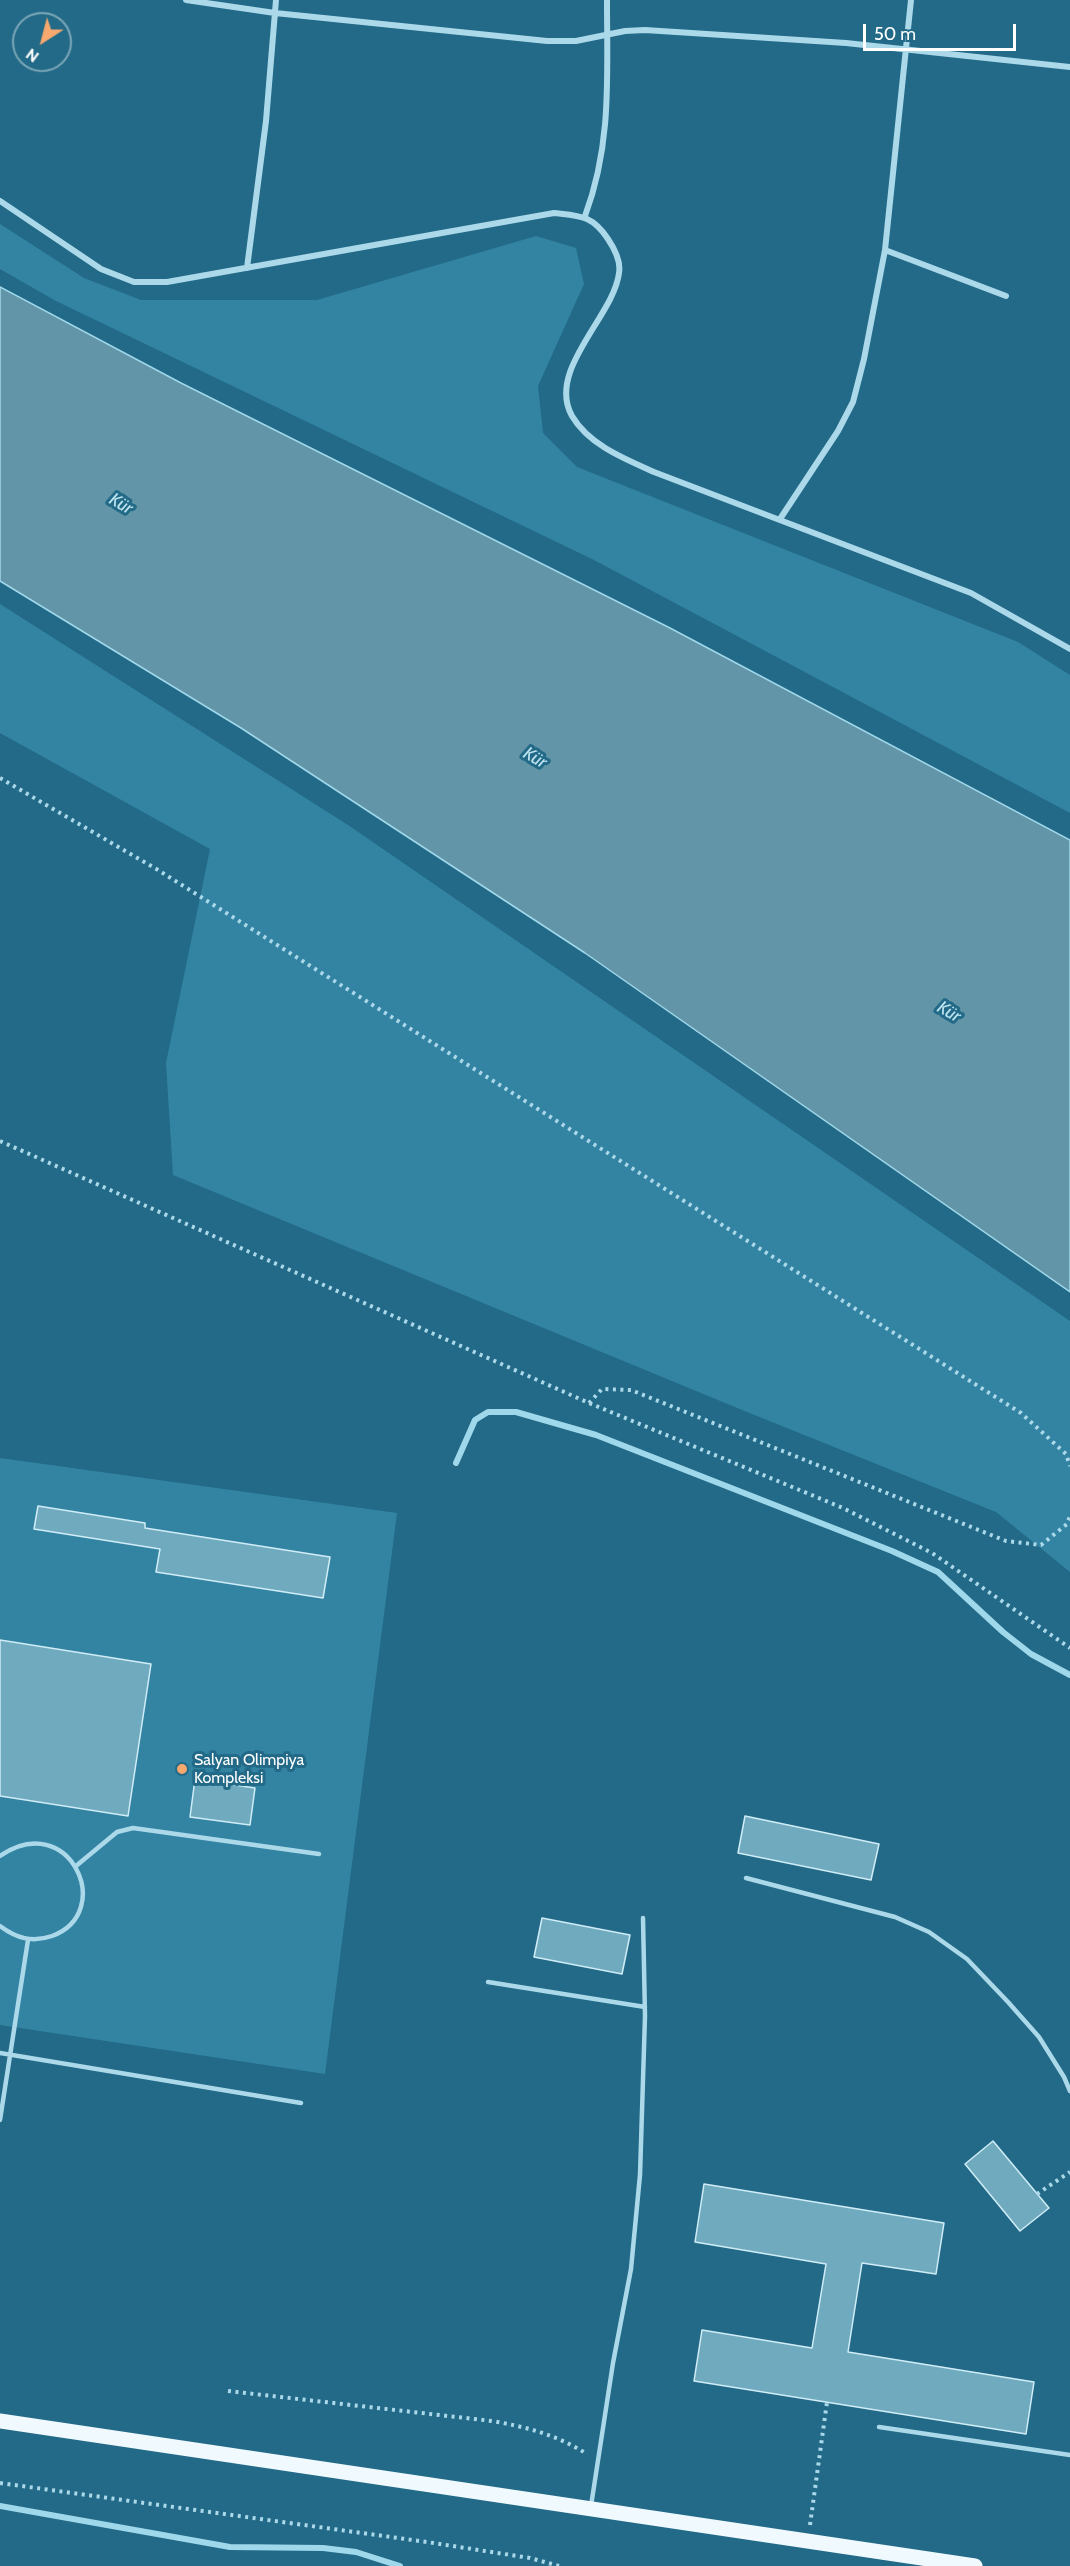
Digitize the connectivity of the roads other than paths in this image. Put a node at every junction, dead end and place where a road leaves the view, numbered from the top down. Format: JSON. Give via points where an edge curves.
{"nodes":[{"id":1,"x":186,"y":0,"type":"edge"},
{"id":2,"x":276,"y":0,"type":"edge"},
{"id":3,"x":607,"y":0,"type":"edge"},
{"id":4,"x":911,"y":0,"type":"edge"},
{"id":5,"x":275,"y":13,"type":"junction"},
{"id":6,"x":607,"y":34,"type":"junction"},
{"id":7,"x":906,"y":50,"type":"junction"},
{"id":8,"x":1070,"y":67,"type":"edge"},
{"id":9,"x":0,"y":201,"type":"edge"},
{"id":10,"x":585,"y":216,"type":"junction"},
{"id":11,"x":885,"y":250,"type":"junction"},
{"id":12,"x":247,"y":268,"type":"junction"},
{"id":13,"x":1006,"y":296,"type":"dead end"},
{"id":14,"x":780,"y":519,"type":"junction"},
{"id":15,"x":1070,"y":649,"type":"edge"},
{"id":16,"x":319,"y":1854,"type":"dead end"},
{"id":17,"x":0,"y":1856,"type":"edge"},
{"id":18,"x":76,"y":1866,"type":"junction"},
{"id":19,"x":746,"y":1878,"type":"dead end"},
{"id":20,"x":643,"y":1918,"type":"dead end"},
{"id":21,"x":0,"y":1926,"type":"edge"},
{"id":22,"x":28,"y":1940,"type":"junction"},
{"id":23,"x":488,"y":1982,"type":"dead end"},
{"id":24,"x":645,"y":2007,"type":"junction"},
{"id":25,"x":0,"y":2053,"type":"edge"},
{"id":26,"x":10,"y":2055,"type":"junction"},
{"id":27,"x":1070,"y":2091,"type":"edge"},
{"id":28,"x":301,"y":2103,"type":"dead end"},
{"id":29,"x":0,"y":2120,"type":"edge"},
{"id":30,"x":0,"y":2421,"type":"edge"},
{"id":31,"x":879,"y":2427,"type":"dead end"},
{"id":32,"x":1070,"y":2455,"type":"edge"},
{"id":33,"x":590,"y":2508,"type":"junction"},
{"id":34,"x":975,"y":2566,"type":"edge"}],
"edges":[{"from":1,"to":5,"type":"street"},
{"from":2,"to":5,"type":"street"},
{"from":3,"to":6,"type":"street"},
{"from":4,"to":7,"type":"street"},
{"from":5,"to":6,"type":"street","via":[[547,41],[576,41]]},
{"from":5,"to":12,"type":"street"},
{"from":6,"to":7,"type":"street","via":[[645,30]]},
{"from":6,"to":10,"type":"street","via":[[607,114],[602,156]]},
{"from":7,"to":8,"type":"street"},
{"from":7,"to":11,"type":"street"},
{"from":9,"to":12,"type":"street","via":[[101,269],[134,282],[167,282]]},
{"from":10,"to":12,"type":"street","via":[[554,213]]},
{"from":10,"to":14,"type":"street","via":[[600,227],[614,248],[620,271],[615,288],[571,367],[566,389],[571,414],[587,434],[622,458]]},
{"from":11,"to":13,"type":"street"},
{"from":11,"to":14,"type":"street","via":[[853,402]]},
{"from":14,"to":15,"type":"street","via":[[971,594]]},
{"from":16,"to":18,"type":"lane","via":[[133,1827],[117,1832]]},
{"from":17,"to":18,"type":"lane","via":[[26,1843],[40,1842],[66,1854]]},
{"from":18,"to":22,"type":"lane","via":[[83,1896],[71,1924],[51,1936]]},
{"from":19,"to":27,"type":"lane","via":[[895,1917],[929,1932],[967,1959],[1008,2002],[1039,2037]]},
{"from":20,"to":24,"type":"lane"},
{"from":21,"to":22,"type":"lane"},
{"from":22,"to":26,"type":"lane"},
{"from":23,"to":24,"type":"lane"},
{"from":24,"to":33,"type":"lane","via":[[640,2175],[631,2269]]},
{"from":25,"to":26,"type":"lane"},
{"from":26,"to":28,"type":"lane"},
{"from":26,"to":29,"type":"lane"},
{"from":30,"to":33,"type":"main road"},
{"from":31,"to":32,"type":"lane"},
{"from":33,"to":34,"type":"main road"}]}
